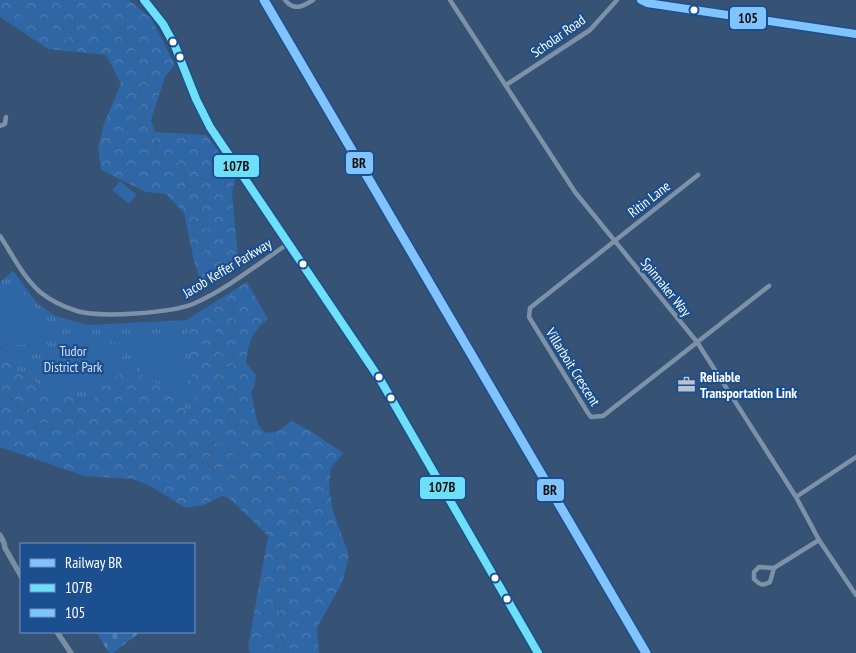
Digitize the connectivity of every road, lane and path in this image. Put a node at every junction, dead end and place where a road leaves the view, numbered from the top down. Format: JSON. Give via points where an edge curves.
{"nodes":[{"id":1,"x":144,"y":0,"type":"edge"},
{"id":2,"x":285,"y":0,"type":"edge"},
{"id":3,"x":313,"y":0,"type":"edge"},
{"id":4,"x":450,"y":0,"type":"edge"},
{"id":5,"x":617,"y":0,"type":"edge"},
{"id":6,"x":641,"y":0,"type":"edge"},
{"id":7,"x":856,"y":34,"type":"edge"},
{"id":8,"x":506,"y":85,"type":"junction"},
{"id":9,"x":6,"y":117,"type":"dead end"},
{"id":10,"x":0,"y":126,"type":"edge"},
{"id":11,"x":698,"y":175,"type":"dead end"},
{"id":12,"x":0,"y":236,"type":"edge"},
{"id":13,"x":614,"y":241,"type":"junction"},
{"id":14,"x":289,"y":243,"type":"junction"},
{"id":15,"x":768,"y":286,"type":"dead end"},
{"id":16,"x":696,"y":342,"type":"junction"},
{"id":17,"x":856,"y":457,"type":"edge"},
{"id":18,"x":796,"y":497,"type":"junction"},
{"id":19,"x":0,"y":535,"type":"edge"},
{"id":20,"x":819,"y":540,"type":"junction"},
{"id":21,"x":2,"y":547,"type":"edge"},
{"id":22,"x":774,"y":568,"type":"junction"},
{"id":23,"x":20,"y":574,"type":"edge"},
{"id":24,"x":856,"y":595,"type":"edge"},
{"id":25,"x":59,"y":633,"type":"edge"},
{"id":26,"x":71,"y":653,"type":"edge"},
{"id":27,"x":538,"y":653,"type":"edge"}],
"edges":[{"from":1,"to":14,"type":"street","via":[[175,46],[210,127]]},
{"from":2,"to":3,"type":"street","via":[[295,8]]},
{"from":4,"to":8,"type":"street","name":"Spinnaker Way"},
{"from":5,"to":8,"type":"street","name":"Scholar Road","via":[[590,30]]},
{"from":6,"to":7,"type":"street"},
{"from":8,"to":13,"type":"street","name":"Spinnaker Way","via":[[575,192]]},
{"from":9,"to":10,"type":"street","via":[[5,124]]},
{"from":11,"to":13,"type":"street","name":"Ritin Lane"},
{"from":12,"to":14,"type":"street","name":"Jacob Keffer Parkway","via":[[23,271],[40,291],[54,301],[77,311],[110,314],[185,307],[223,287]]},
{"from":13,"to":16,"type":"street","name":"Spinnaker Way"},
{"from":13,"to":16,"type":"street","name":"Villarboit Crescent","via":[[528,312],[591,417],[603,416]]},
{"from":14,"to":27,"type":"street","via":[[393,400]]},
{"from":15,"to":16,"type":"street"},
{"from":16,"to":18,"type":"street","name":"Spinnaker Way"},
{"from":17,"to":18,"type":"street"},
{"from":18,"to":20,"type":"street","name":"Spinnaker Way"},
{"from":19,"to":21,"type":"main road","via":[[4,543]]},
{"from":20,"to":22,"type":"street"},
{"from":20,"to":24,"type":"street","name":"Spinnaker Way"},
{"from":21,"to":23,"type":"main road"},
{"from":22,"to":22,"type":"street","via":[[759,567],[754,572],[754,580],[764,585],[770,582]]},
{"from":25,"to":26,"type":"main road"}]}
